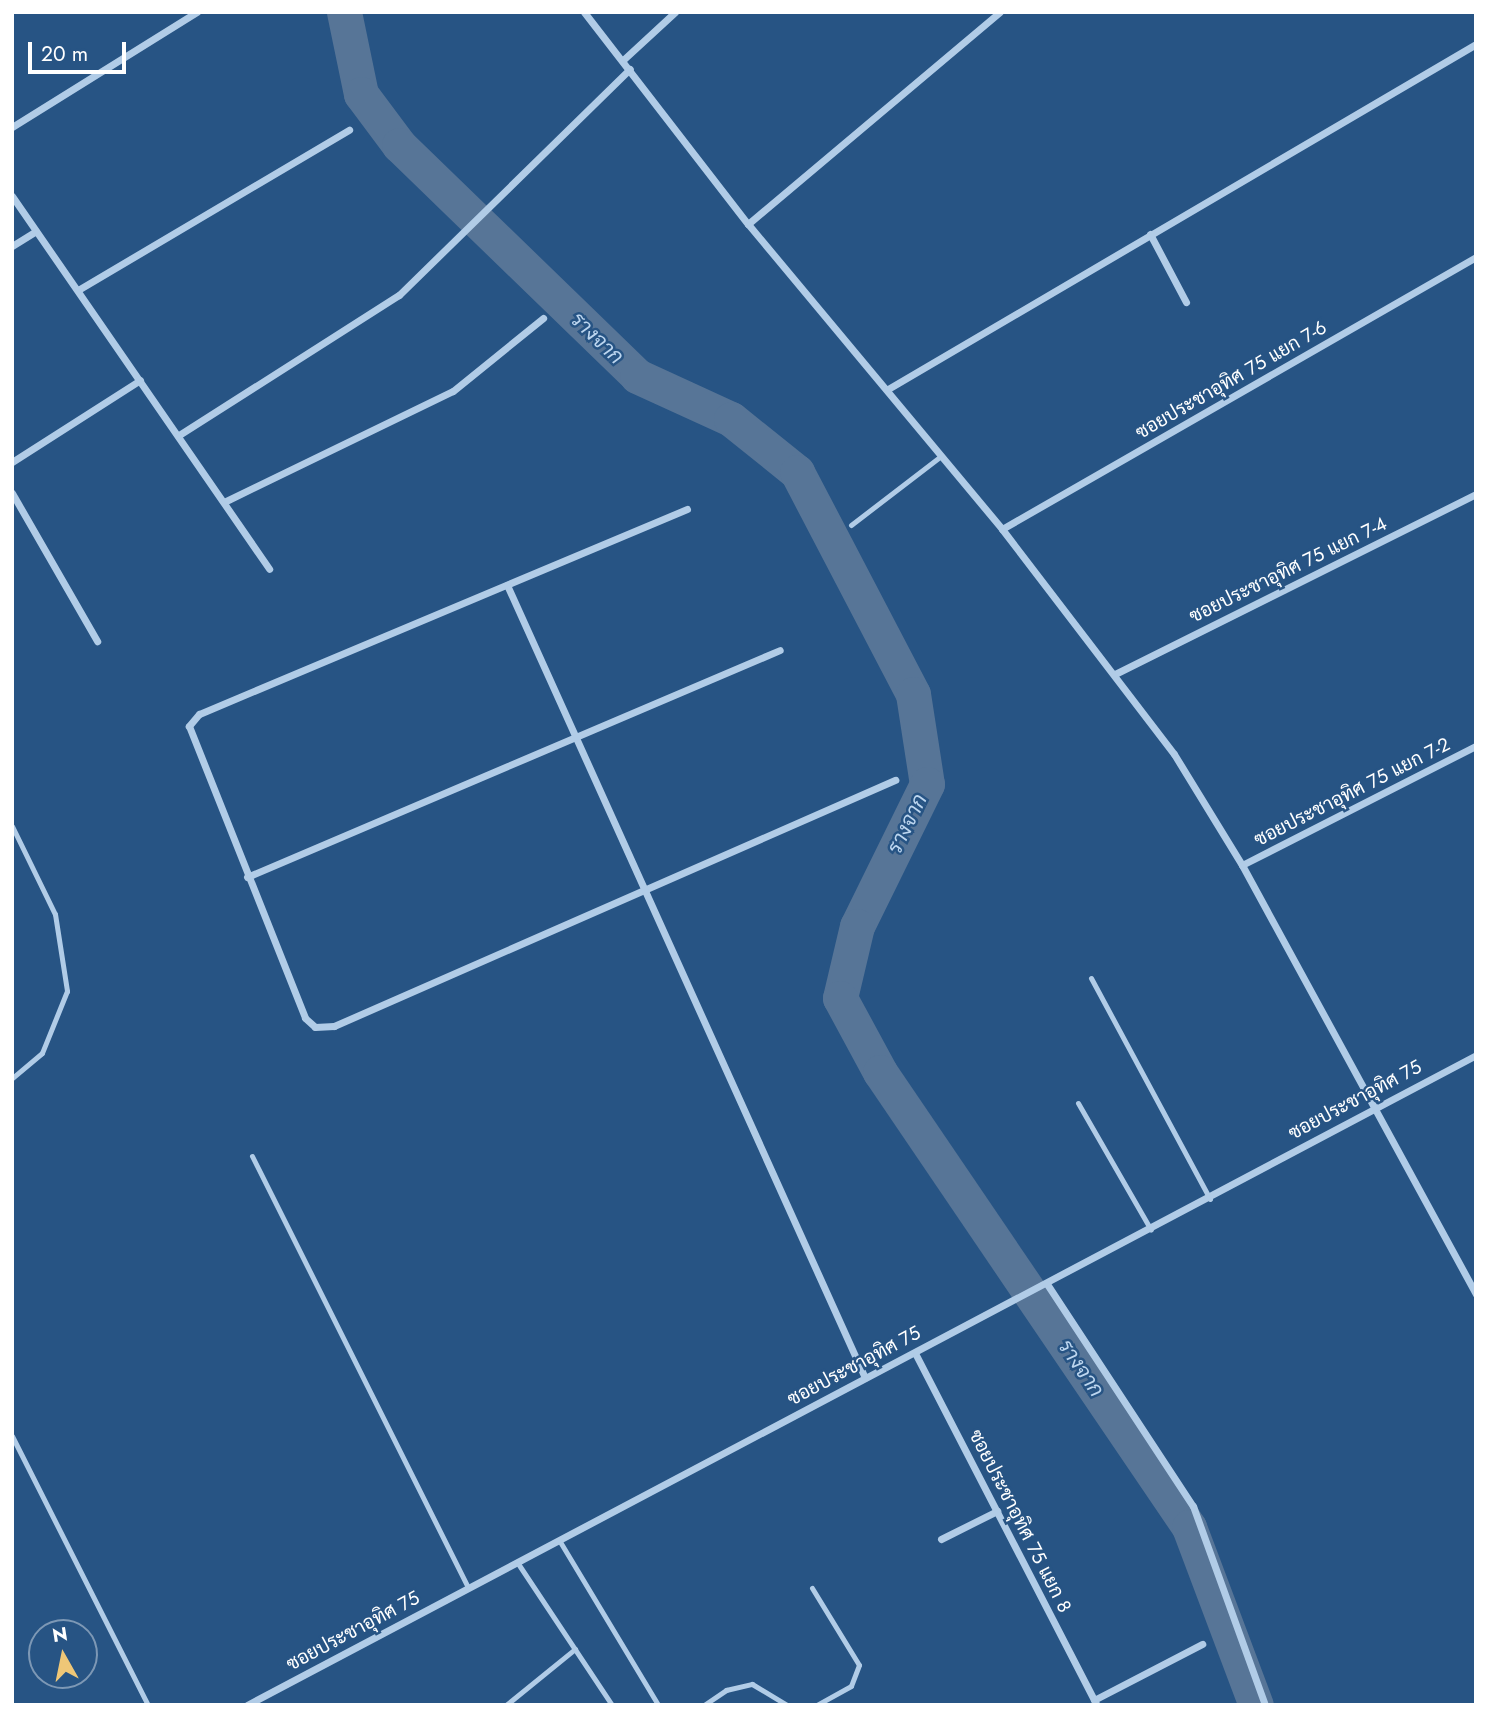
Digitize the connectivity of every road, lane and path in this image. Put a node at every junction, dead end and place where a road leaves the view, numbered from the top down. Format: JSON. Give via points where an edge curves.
{"nodes":[{"id":1,"x":197,"y":12,"type":"edge"},
{"id":2,"x":584,"y":12,"type":"edge"},
{"id":3,"x":675,"y":12,"type":"edge"},
{"id":4,"x":1000,"y":12,"type":"edge"},
{"id":5,"x":1476,"y":44,"type":"edge"},
{"id":6,"x":623,"y":60,"type":"junction"},
{"id":7,"x":630,"y":69,"type":"junction"},
{"id":8,"x":12,"y":127,"type":"edge"},
{"id":9,"x":349,"y":130,"type":"dead end"},
{"id":10,"x":12,"y":197,"type":"edge"},
{"id":11,"x":748,"y":224,"type":"junction"},
{"id":12,"x":36,"y":231,"type":"junction"},
{"id":13,"x":1150,"y":234,"type":"junction"},
{"id":14,"x":12,"y":246,"type":"edge"},
{"id":15,"x":1476,"y":257,"type":"edge"},
{"id":16,"x":78,"y":290,"type":"junction"},
{"id":17,"x":1186,"y":302,"type":"dead end"},
{"id":18,"x":543,"y":318,"type":"dead end"},
{"id":19,"x":140,"y":380,"type":"junction"},
{"id":20,"x":888,"y":388,"type":"junction"},
{"id":21,"x":179,"y":435,"type":"junction"},
{"id":22,"x":941,"y":456,"type":"junction"},
{"id":23,"x":12,"y":461,"type":"edge"},
{"id":24,"x":12,"y":493,"type":"edge"},
{"id":25,"x":1476,"y":494,"type":"edge"},
{"id":26,"x":224,"y":502,"type":"junction"},
{"id":27,"x":687,"y":509,"type":"dead end"},
{"id":28,"x":851,"y":525,"type":"dead end"},
{"id":29,"x":1002,"y":529,"type":"junction"},
{"id":30,"x":269,"y":569,"type":"dead end"},
{"id":31,"x":507,"y":584,"type":"junction"},
{"id":32,"x":97,"y":641,"type":"dead end"},
{"id":33,"x":780,"y":650,"type":"dead end"},
{"id":34,"x":1115,"y":674,"type":"junction"},
{"id":35,"x":576,"y":737,"type":"junction"},
{"id":36,"x":1476,"y":746,"type":"edge"},
{"id":37,"x":895,"y":780,"type":"dead end"},
{"id":38,"x":12,"y":826,"type":"edge"},
{"id":39,"x":1242,"y":865,"type":"junction"},
{"id":40,"x":247,"y":877,"type":"junction"},
{"id":41,"x":645,"y":890,"type":"junction"},
{"id":42,"x":1091,"y":978,"type":"dead end"},
{"id":43,"x":1476,"y":1055,"type":"edge"},
{"id":44,"x":12,"y":1078,"type":"edge"},
{"id":45,"x":1078,"y":1103,"type":"dead end"},
{"id":46,"x":1369,"y":1106,"type":"junction"},
{"id":47,"x":252,"y":1156,"type":"dead end"},
{"id":48,"x":1210,"y":1199,"type":"junction"},
{"id":49,"x":1151,"y":1230,"type":"junction"},
{"id":50,"x":1044,"y":1285,"type":"junction"},
{"id":51,"x":1476,"y":1294,"type":"edge"},
{"id":52,"x":915,"y":1353,"type":"junction"},
{"id":53,"x":865,"y":1378,"type":"junction"},
{"id":54,"x":12,"y":1436,"type":"edge"},
{"id":55,"x":997,"y":1511,"type":"junction"},
{"id":56,"x":941,"y":1539,"type":"dead end"},
{"id":57,"x":559,"y":1540,"type":"junction"},
{"id":58,"x":517,"y":1562,"type":"junction"},
{"id":59,"x":468,"y":1588,"type":"junction"},
{"id":60,"x":812,"y":1588,"type":"dead end"},
{"id":61,"x":1202,"y":1644,"type":"dead end"},
{"id":62,"x":575,"y":1650,"type":"junction"},
{"id":63,"x":1096,"y":1702,"type":"edge"},
{"id":64,"x":148,"y":1705,"type":"edge"},
{"id":65,"x":247,"y":1705,"type":"edge"},
{"id":66,"x":506,"y":1705,"type":"edge"},
{"id":67,"x":612,"y":1705,"type":"edge"},
{"id":68,"x":658,"y":1705,"type":"edge"},
{"id":69,"x":704,"y":1705,"type":"edge"},
{"id":70,"x":787,"y":1705,"type":"edge"},
{"id":71,"x":817,"y":1705,"type":"edge"},
{"id":72,"x":1265,"y":1705,"type":"edge"}],
"edges":[{"from":1,"to":8,"type":"street"},
{"from":2,"to":6,"type":"street"},
{"from":3,"to":6,"type":"street"},
{"from":4,"to":11,"type":"street"},
{"from":5,"to":13,"type":"street"},
{"from":6,"to":7,"type":"street"},
{"from":7,"to":11,"type":"street"},
{"from":7,"to":21,"type":"street","via":[[399,295]]},
{"from":9,"to":16,"type":"street"},
{"from":10,"to":12,"type":"street"},
{"from":11,"to":20,"type":"street"},
{"from":12,"to":14,"type":"street"},
{"from":12,"to":16,"type":"street"},
{"from":13,"to":17,"type":"street"},
{"from":13,"to":20,"type":"street"},
{"from":15,"to":29,"type":"street","name":"ซอยประชาอุทิศ 75 แยก 7-6"},
{"from":16,"to":19,"type":"street"},
{"from":18,"to":26,"type":"street","via":[[453,391]]},
{"from":19,"to":21,"type":"street"},
{"from":19,"to":23,"type":"street"},
{"from":20,"to":22,"type":"street"},
{"from":21,"to":26,"type":"street"},
{"from":22,"to":28,"type":"lane"},
{"from":22,"to":29,"type":"street"},
{"from":24,"to":32,"type":"street"},
{"from":25,"to":34,"type":"street","name":"ซอยประชาอุทิศ 75 แยก 7-4"},
{"from":26,"to":30,"type":"street"},
{"from":27,"to":31,"type":"street"},
{"from":29,"to":34,"type":"street"},
{"from":31,"to":35,"type":"street"},
{"from":31,"to":40,"type":"street","via":[[199,714],[189,726]]},
{"from":33,"to":35,"type":"street"},
{"from":34,"to":39,"type":"street"},
{"from":35,"to":40,"type":"street"},
{"from":35,"to":41,"type":"street"},
{"from":36,"to":39,"type":"street","name":"ซอยประชาอุทิศ 75 แยก 7-2"},
{"from":37,"to":41,"type":"street"},
{"from":38,"to":44,"type":"lane","via":[[55,914],[67,991],[42,1053]]},
{"from":39,"to":46,"type":"street"},
{"from":40,"to":41,"type":"street","via":[[305,1017],[315,1027],[334,1026]]},
{"from":41,"to":53,"type":"street"},
{"from":42,"to":48,"type":"lane"},
{"from":43,"to":46,"type":"street","name":"ซอยประชาอุทิศ 75"},
{"from":45,"to":49,"type":"lane"},
{"from":46,"to":48,"type":"street","name":"ซอยประชาอุทิศ 75"},
{"from":46,"to":51,"type":"street"},
{"from":47,"to":59,"type":"lane"},
{"from":48,"to":49,"type":"street","name":"ซอยประชาอุทิศ 75"},
{"from":49,"to":50,"type":"street","name":"ซอยประชาอุทิศ 75"},
{"from":50,"to":52,"type":"street","name":"ซอยประชาอุทิศ 75"},
{"from":50,"to":72,"type":"street","via":[[1193,1506]]},
{"from":52,"to":53,"type":"street","name":"ซอยประชาอุทิศ 75"},
{"from":52,"to":55,"type":"street","name":"ซอยประชาอุทิศ 75 แยก 8"},
{"from":53,"to":57,"type":"street","name":"ซอยประชาอุทิศ 75"},
{"from":54,"to":64,"type":"lane"},
{"from":55,"to":56,"type":"street"},
{"from":55,"to":63,"type":"street","name":"ซอยประชาอุทิศ 75 แยก 8"},
{"from":57,"to":58,"type":"street","name":"ซอยประชาอุทิศ 75"},
{"from":57,"to":68,"type":"lane"},
{"from":58,"to":59,"type":"street","name":"ซอยประชาอุทิศ 75"},
{"from":58,"to":62,"type":"lane"},
{"from":59,"to":65,"type":"street","name":"ซอยประชาอุทิศ 75"},
{"from":60,"to":71,"type":"lane","via":[[859,1665],[851,1686]]},
{"from":61,"to":63,"type":"street"},
{"from":62,"to":66,"type":"lane"},
{"from":62,"to":67,"type":"lane"},
{"from":69,"to":70,"type":"lane","via":[[752,1684]]}]}
